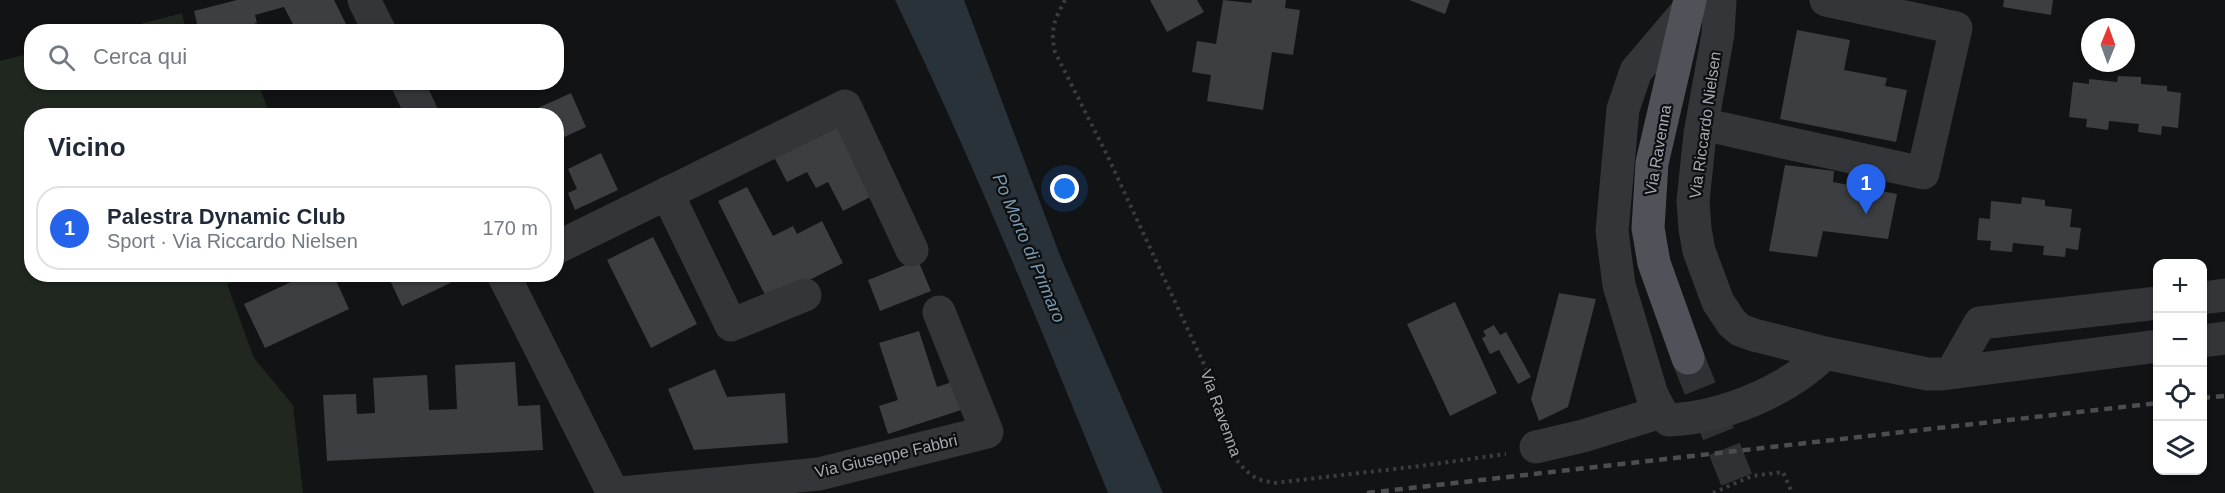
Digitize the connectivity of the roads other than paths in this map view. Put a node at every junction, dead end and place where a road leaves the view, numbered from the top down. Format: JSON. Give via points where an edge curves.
{"nodes":[{"id":1,"x":364,"y":0,"type":"edge"},
{"id":2,"x":1720,"y":0,"type":"edge"},
{"id":3,"x":1826,"y":0,"type":"edge"},
{"id":4,"x":1689,"y":5,"type":"edge"},
{"id":5,"x":377,"y":24,"type":"edge"},
{"id":6,"x":410,"y":90,"type":"edge"},
{"id":7,"x":419,"y":108,"type":"edge"},
{"id":8,"x":1702,"y":124,"type":"junction"},
{"id":9,"x":667,"y":193,"type":"junction"},
{"id":10,"x":564,"y":244,"type":"edge"},
{"id":11,"x":912,"y":250,"type":"dead end"},
{"id":12,"x":507,"y":282,"type":"edge"},
{"id":13,"x":805,"y":295,"type":"dead end"},
{"id":14,"x":2225,"y":295,"type":"edge"},
{"id":15,"x":2207,"y":297,"type":"edge"},
{"id":16,"x":2153,"y":303,"type":"edge"},
{"id":17,"x":939,"y":312,"type":"dead end"},
{"id":18,"x":2053,"y":315,"type":"junction"},
{"id":19,"x":2225,"y":338,"type":"edge"},
{"id":20,"x":2207,"y":340,"type":"edge"},
{"id":21,"x":2153,"y":347,"type":"edge"},
{"id":22,"x":1825,"y":353,"type":"junction"},
{"id":23,"x":1688,"y":358,"type":"tunnel mouth"},
{"id":24,"x":2058,"y":359,"type":"junction"},
{"id":25,"x":1952,"y":372,"type":"junction"},
{"id":26,"x":1671,"y":416,"type":"junction"},
{"id":27,"x":1536,"y":447,"type":"road end"},
{"id":28,"x":613,"y":493,"type":"edge"},
{"id":29,"x":621,"y":493,"type":"edge"}],
"edges":[{"from":1,"to":5,"type":"street"},
{"from":2,"to":8,"type":"street","name":"Via Riccardo Nielsen"},
{"from":3,"to":8,"type":"street","via":[[1956,28],[1923,173]]},
{"from":4,"to":23,"type":"main road","name":"Via Ravenna","via":[[1652,163],[1648,228],[1654,263]]},
{"from":4,"to":26,"type":"street","name":"Via Ravenna","via":[[1636,71],[1623,109],[1612,231],[1619,285],[1652,395]]},
{"from":6,"to":7,"type":"street"},
{"from":8,"to":22,"type":"street","name":"Via Riccardo Nielsen","via":[[1693,201],[1695,229],[1718,302],[1740,330]]},
{"from":9,"to":10,"type":"street"},
{"from":9,"to":11,"type":"street","via":[[845,105]]},
{"from":9,"to":13,"type":"street","via":[[731,325]]},
{"from":12,"to":28,"type":"street"},
{"from":14,"to":15,"type":"street"},
{"from":16,"to":18,"type":"street"},
{"from":17,"to":29,"type":"street","name":"Via Giuseppe Fabbri","via":[[987,432],[819,474]]},
{"from":18,"to":24,"type":"street"},
{"from":18,"to":25,"type":"street","via":[[1980,323]]},
{"from":19,"to":20,"type":"street"},
{"from":21,"to":24,"type":"street","name":"Via Riccardo Nielsen"},
{"from":22,"to":25,"type":"street","name":"Via Riccardo Nielsen","via":[[1927,374]]},
{"from":22,"to":26,"type":"street","via":[[1785,386],[1717,413]]},
{"from":24,"to":25,"type":"street","name":"Via Riccardo Nielsen"},
{"from":26,"to":27,"type":"street"}]}
